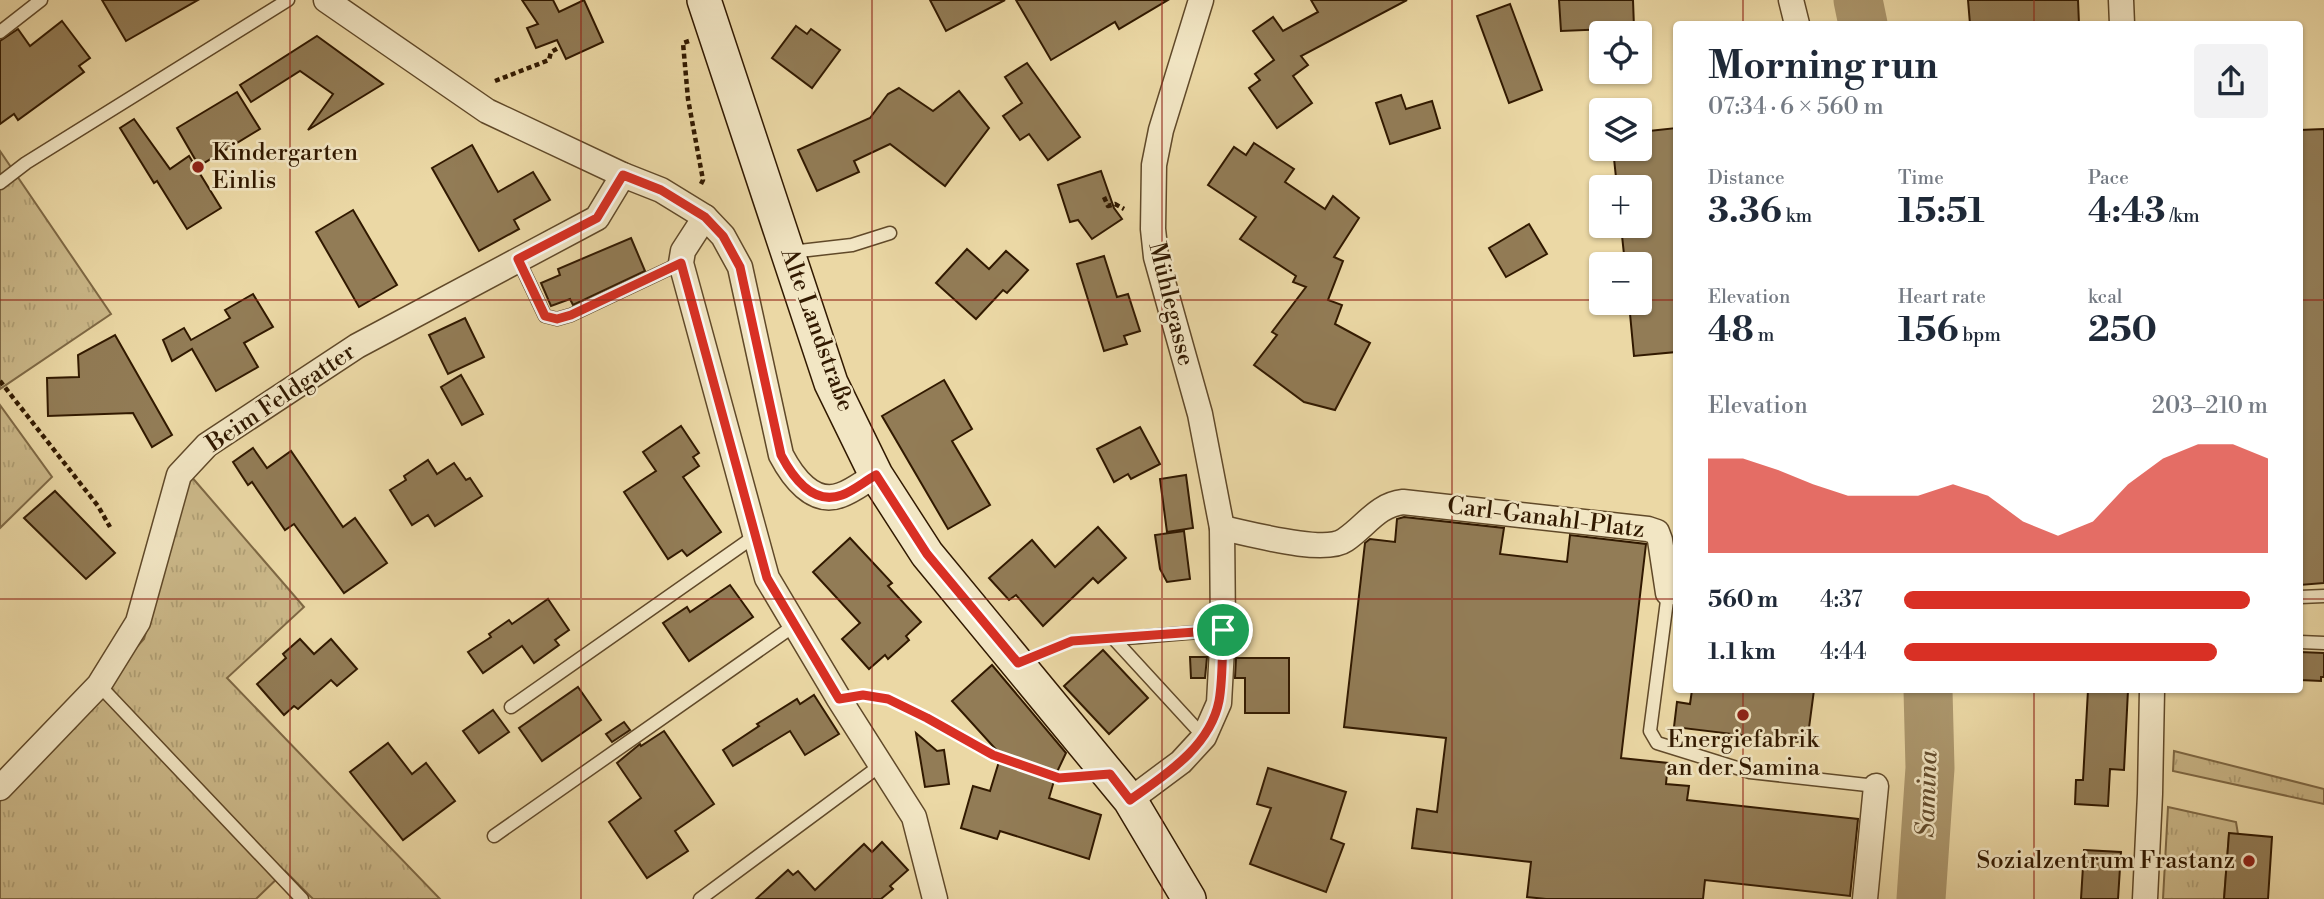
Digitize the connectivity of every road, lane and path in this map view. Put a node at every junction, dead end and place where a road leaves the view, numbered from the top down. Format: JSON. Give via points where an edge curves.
{"nodes":[{"id":1,"x":41,"y":0,"type":"edge"},
{"id":2,"x":288,"y":0,"type":"edge"},
{"id":3,"x":326,"y":0,"type":"edge"},
{"id":4,"x":704,"y":0,"type":"edge"},
{"id":5,"x":1201,"y":0,"type":"edge"},
{"id":6,"x":1791,"y":0,"type":"edge"},
{"id":7,"x":2121,"y":0,"type":"edge"},
{"id":8,"x":1796,"y":21,"type":"edge"},
{"id":9,"x":2122,"y":21,"type":"edge"},
{"id":10,"x":0,"y":32,"type":"edge"},
{"id":11,"x":697,"y":39,"type":"dead end"},
{"id":12,"x":560,"y":47,"type":"dead end"},
{"id":13,"x":495,"y":81,"type":"dead end"},
{"id":14,"x":623,"y":175,"type":"junction"},
{"id":15,"x":0,"y":183,"type":"edge"},
{"id":16,"x":698,"y":190,"type":"dead end"},
{"id":17,"x":1104,"y":197,"type":"dead end"},
{"id":18,"x":1124,"y":209,"type":"dead end"},
{"id":19,"x":705,"y":217,"type":"junction"},
{"id":20,"x":890,"y":233,"type":"dead end"},
{"id":21,"x":789,"y":253,"type":"junction"},
{"id":22,"x":518,"y":259,"type":"junction"},
{"id":23,"x":681,"y":263,"type":"junction"},
{"id":24,"x":0,"y":381,"type":"edge"},
{"id":25,"x":876,"y":475,"type":"junction"},
{"id":26,"x":110,"y":527,"type":"dead end"},
{"id":27,"x":1222,"y":528,"type":"junction"},
{"id":28,"x":755,"y":536,"type":"junction"},
{"id":29,"x":1672,"y":594,"type":"edge"},
{"id":30,"x":2324,"y":596,"type":"edge"},
{"id":31,"x":2303,"y":597,"type":"edge"},
{"id":32,"x":795,"y":625,"type":"junction"},
{"id":33,"x":1223,"y":630,"type":"junction"},
{"id":34,"x":1114,"y":639,"type":"junction"},
{"id":35,"x":2303,"y":642,"type":"edge"},
{"id":36,"x":2324,"y":643,"type":"edge"},
{"id":37,"x":1018,"y":663,"type":"junction"},
{"id":38,"x":99,"y":685,"type":"junction"},
{"id":39,"x":2152,"y":693,"type":"edge"},
{"id":40,"x":839,"y":699,"type":"junction"},
{"id":41,"x":511,"y":707,"type":"dead end"},
{"id":42,"x":1204,"y":737,"type":"junction"},
{"id":43,"x":881,"y":765,"type":"junction"},
{"id":44,"x":1110,"y":774,"type":"junction"},
{"id":45,"x":1876,"y":786,"type":"joint"},
{"id":46,"x":0,"y":788,"type":"edge"},
{"id":47,"x":1130,"y":800,"type":"junction"},
{"id":48,"x":494,"y":836,"type":"dead end"},
{"id":49,"x":302,"y":899,"type":"edge"},
{"id":50,"x":700,"y":899,"type":"edge"},
{"id":51,"x":935,"y":899,"type":"edge"},
{"id":52,"x":1189,"y":899,"type":"edge"},
{"id":53,"x":1865,"y":899,"type":"edge"},
{"id":54,"x":2145,"y":899,"type":"edge"}],
"edges":[{"from":1,"to":10,"type":"lane"},
{"from":2,"to":15,"type":"lane"},
{"from":3,"to":14,"type":"street","via":[[487,111]]},
{"from":4,"to":21,"type":"main road","name":"Alte Landstraße"},
{"from":5,"to":27,"type":"street","name":"Mühlegasse","via":[[1154,165],[1153,229],[1156,257],[1200,414]]},
{"from":6,"to":8,"type":"street"},
{"from":7,"to":9,"type":"street"},
{"from":11,"to":16,"type":"path","via":[[683,43],[703,180]]},
{"from":12,"to":13,"type":"path","via":[[551,52],[549,60]]},
{"from":14,"to":19,"type":"street","via":[[661,190]]},
{"from":14,"to":22,"type":"street","name":"Beim Feldgatter","via":[[597,218]]},
{"from":17,"to":18,"type":"path","via":[[1108,206]]},
{"from":19,"to":23,"type":"street","via":[[683,251]]},
{"from":19,"to":25,"type":"street","via":[[723,236],[740,267],[781,455],[790,473],[801,486],[827,496],[841,496]]},
{"from":20,"to":21,"type":"lane","via":[[852,245]]},
{"from":21,"to":25,"type":"main road","name":"Alte Landstraße","via":[[831,383]]},
{"from":22,"to":23,"type":"lane","via":[[545,316],[557,319]]},
{"from":22,"to":38,"type":"street","name":"Beim Feldgatter","via":[[357,346],[206,445],[179,475],[138,622]]},
{"from":23,"to":28,"type":"street"},
{"from":24,"to":26,"type":"path"},
{"from":25,"to":37,"type":"main road","name":"Alte Landstraße","via":[[927,554]]},
{"from":27,"to":29,"type":"street","name":"Carl-Ganahl-Platz","via":[[1314,546],[1333,545],[1343,542],[1384,506],[1403,502],[1648,529],[1657,532],[1660,540]]},
{"from":27,"to":33,"type":"street","name":"Mühlegasse"},
{"from":28,"to":32,"type":"street","via":[[767,578]]},
{"from":28,"to":41,"type":"lane"},
{"from":29,"to":45,"type":"lane","name":"Carl-Ganahl-Platz","via":[[1650,731],[1657,743],[1750,772]]},
{"from":30,"to":31,"type":"lane"},
{"from":32,"to":40,"type":"street"},
{"from":32,"to":48,"type":"lane"},
{"from":33,"to":34,"type":"lane"},
{"from":33,"to":42,"type":"street","name":"Mühlegasse","via":[[1219,702]]},
{"from":34,"to":37,"type":"path","via":[[1072,641]]},
{"from":34,"to":42,"type":"lane"},
{"from":35,"to":36,"type":"lane"},
{"from":37,"to":44,"type":"main road","name":"Alte Landstraße"},
{"from":38,"to":46,"type":"street","name":"Beim Feldgatter"},
{"from":38,"to":49,"type":"lane"},
{"from":39,"to":54,"type":"street"},
{"from":40,"to":43,"type":"street"},
{"from":40,"to":44,"type":"path","via":[[863,695],[888,699],[993,755],[1059,778]]},
{"from":42,"to":47,"type":"street","name":"Mühlegasse","via":[[1181,762]]},
{"from":43,"to":50,"type":"lane"},
{"from":43,"to":51,"type":"street","via":[[914,817]]},
{"from":44,"to":47,"type":"main road","name":"Alte Landstraße"},
{"from":45,"to":53,"type":"street"},
{"from":47,"to":52,"type":"main road","name":"Alte Landstraße"}]}
